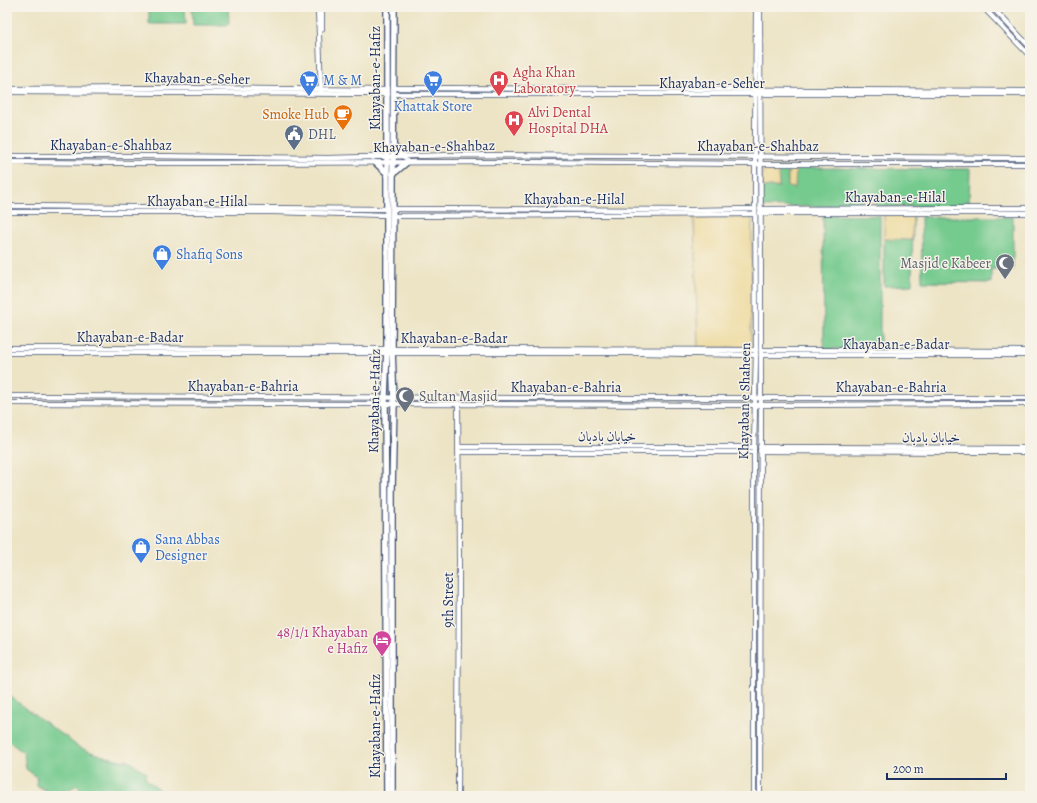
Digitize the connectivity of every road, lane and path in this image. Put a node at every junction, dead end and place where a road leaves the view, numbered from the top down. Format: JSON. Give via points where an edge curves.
{"nodes":[{"id":1,"x":318,"y":7,"type":"edge"},
{"id":2,"x":322,"y":7,"type":"edge"},
{"id":3,"x":387,"y":7,"type":"edge"},
{"id":4,"x":394,"y":7,"type":"edge"},
{"id":5,"x":756,"y":7,"type":"edge"},
{"id":6,"x":760,"y":7,"type":"edge"},
{"id":7,"x":983,"y":7,"type":"edge"},
{"id":8,"x":992,"y":7,"type":"edge"},
{"id":9,"x":319,"y":32,"type":"junction"},
{"id":10,"x":1030,"y":47,"type":"edge"},
{"id":11,"x":1030,"y":56,"type":"edge"},
{"id":12,"x":7,"y":89,"type":"edge"},
{"id":13,"x":321,"y":91,"type":"junction"},
{"id":14,"x":1030,"y":91,"type":"edge"},
{"id":15,"x":7,"y":92,"type":"edge"},
{"id":16,"x":391,"y":92,"type":"junction"},
{"id":17,"x":758,"y":92,"type":"junction"},
{"id":18,"x":1030,"y":94,"type":"edge"},
{"id":19,"x":393,"y":146,"type":"junction"},
{"id":20,"x":387,"y":149,"type":"junction"},
{"id":21,"x":7,"y":156,"type":"edge"},
{"id":22,"x":755,"y":157,"type":"junction"},
{"id":23,"x":761,"y":157,"type":"junction"},
{"id":24,"x":1030,"y":158,"type":"edge"},
{"id":25,"x":258,"y":160,"type":"junction"},
{"id":26,"x":374,"y":160,"type":"junction"},
{"id":27,"x":386,"y":160,"type":"junction"},
{"id":28,"x":393,"y":160,"type":"junction"},
{"id":29,"x":406,"y":160,"type":"junction"},
{"id":30,"x":7,"y":162,"type":"edge"},
{"id":31,"x":755,"y":164,"type":"junction"},
{"id":32,"x":761,"y":164,"type":"junction"},
{"id":33,"x":1030,"y":164,"type":"edge"},
{"id":34,"x":387,"y":173,"type":"junction"},
{"id":35,"x":393,"y":174,"type":"junction"},
{"id":36,"x":7,"y":206,"type":"edge"},
{"id":37,"x":75,"y":207,"type":"junction"},
{"id":38,"x":1030,"y":208,"type":"edge"},
{"id":39,"x":206,"y":210,"type":"junction"},
{"id":40,"x":758,"y":211,"type":"junction"},
{"id":41,"x":7,"y":212,"type":"edge"},
{"id":42,"x":390,"y":212,"type":"junction"},
{"id":43,"x":75,"y":213,"type":"junction"},
{"id":44,"x":1030,"y":213,"type":"edge"},
{"id":45,"x":7,"y":348,"type":"edge"},
{"id":46,"x":390,"y":351,"type":"junction"},
{"id":47,"x":1030,"y":351,"type":"edge"},
{"id":48,"x":7,"y":353,"type":"edge"},
{"id":49,"x":759,"y":353,"type":"junction"},
{"id":50,"x":1030,"y":355,"type":"edge"},
{"id":51,"x":7,"y":396,"type":"edge"},
{"id":52,"x":204,"y":396,"type":"junction"},
{"id":53,"x":394,"y":397,"type":"junction"},
{"id":54,"x":385,"y":398,"type":"junction"},
{"id":55,"x":458,"y":398,"type":"junction"},
{"id":56,"x":755,"y":398,"type":"junction"},
{"id":57,"x":761,"y":398,"type":"junction"},
{"id":58,"x":1030,"y":398,"type":"edge"},
{"id":59,"x":7,"y":403,"type":"edge"},
{"id":60,"x":204,"y":404,"type":"junction"},
{"id":61,"x":386,"y":404,"type":"junction"},
{"id":62,"x":394,"y":404,"type":"junction"},
{"id":63,"x":458,"y":404,"type":"junction"},
{"id":64,"x":1030,"y":404,"type":"edge"},
{"id":65,"x":754,"y":405,"type":"junction"},
{"id":66,"x":761,"y":405,"type":"junction"},
{"id":67,"x":1030,"y":448,"type":"edge"},
{"id":68,"x":459,"y":449,"type":"junction"},
{"id":69,"x":760,"y":449,"type":"junction"},
{"id":70,"x":754,"y":450,"type":"junction"},
{"id":71,"x":1030,"y":452,"type":"edge"},
{"id":72,"x":387,"y":796,"type":"edge"},
{"id":73,"x":392,"y":796,"type":"edge"},
{"id":74,"x":458,"y":796,"type":"edge"},
{"id":75,"x":754,"y":796,"type":"edge"},
{"id":76,"x":760,"y":796,"type":"edge"}],
"edges":[{"from":1,"to":9,"type":"main road"},
{"from":2,"to":9,"type":"main road","via":[[322,29]]},
{"from":3,"to":16,"type":"main road","name":"Khayaban-e-Hafiz"},
{"from":4,"to":16,"type":"main road","name":"Khayaban-e-Hafiz"},
{"from":5,"to":17,"type":"main road","name":"Khayaban e Shaheen"},
{"from":6,"to":17,"type":"main road","name":"Khayaban e Shaheen"},
{"from":7,"to":11,"type":"main road"},
{"from":8,"to":10,"type":"main road"},
{"from":9,"to":13,"type":"main road"},
{"from":12,"to":13,"type":"main road","name":"Khayaban-e-Seher"},
{"from":13,"to":15,"type":"main road","name":"Khayaban-e-Seher"},
{"from":13,"to":16,"type":"main road","name":"Khayaban-e-Seher"},
{"from":14,"to":17,"type":"main road","name":"Khayaban-e-Seher"},
{"from":16,"to":17,"type":"main road","name":"Khayaban-e-Seher"},
{"from":16,"to":19,"type":"main road","name":"Khayaban-e-Hafiz"},
{"from":16,"to":20,"type":"main road","name":"Khayaban-e-Hafiz"},
{"from":17,"to":18,"type":"main road","name":"Khayaban-e-Seher"},
{"from":17,"to":22,"type":"main road","name":"Khayaban e Shaheen"},
{"from":17,"to":23,"type":"main road","name":"Khayaban e Shaheen"},
{"from":19,"to":28,"type":"main road","name":"Khayaban-e-Hafiz"},
{"from":19,"to":29,"type":"main road"},
{"from":20,"to":26,"type":"main road"},
{"from":20,"to":27,"type":"main road","name":"Khayaban-e-Hafiz"},
{"from":21,"to":25,"type":"main road","name":"Khayaban-e-Shahbaz","via":[[144,156]]},
{"from":22,"to":23,"type":"main road","name":"Khayaban-e-Shahbaz"},
{"from":22,"to":29,"type":"main road","name":"Khayaban-e-Shahbaz","via":[[457,155]]},
{"from":22,"to":31,"type":"main road","name":"Khayaban e Shaheen"},
{"from":23,"to":24,"type":"main road","name":"Khayaban-e-Shahbaz"},
{"from":23,"to":32,"type":"main road","name":"Khayaban e Shaheen"},
{"from":25,"to":26,"type":"main road","name":"Khayaban-e-Shahbaz"},
{"from":25,"to":30,"type":"main road","name":"Khayaban-e-Shahbaz","via":[[145,163]]},
{"from":26,"to":27,"type":"main road","name":"Khayaban-e-Shahbaz"},
{"from":26,"to":34,"type":"main road"},
{"from":27,"to":28,"type":"main road","name":"Khayaban-e-Shahbaz"},
{"from":27,"to":34,"type":"main road","name":"Khayaban-e-Hafiz"},
{"from":28,"to":29,"type":"main road","name":"Khayaban-e-Shahbaz"},
{"from":28,"to":35,"type":"main road","name":"Khayaban-e-Hafiz"},
{"from":29,"to":31,"type":"main road","name":"Khayaban-e-Shahbaz"},
{"from":29,"to":35,"type":"main road"},
{"from":31,"to":32,"type":"main road","name":"Khayaban-e-Shahbaz"},
{"from":31,"to":40,"type":"main road","name":"Khayaban e Shaheen"},
{"from":32,"to":33,"type":"main road","name":"Khayaban-e-Shahbaz"},
{"from":32,"to":40,"type":"main road","name":"Khayaban e Shaheen"},
{"from":34,"to":42,"type":"main road","name":"Khayaban-e-Hafiz"},
{"from":35,"to":42,"type":"main road","name":"Khayaban-e-Hafiz"},
{"from":36,"to":37,"type":"main road"},
{"from":37,"to":39,"type":"main road"},
{"from":37,"to":43,"type":"main road"},
{"from":38,"to":40,"type":"main road","name":"Khayaban-e-Hilal"},
{"from":39,"to":42,"type":"main road","name":"Khayaban-e-Hilal"},
{"from":39,"to":43,"type":"main road","name":"Khayaban-e-Hilal"},
{"from":40,"to":42,"type":"main road","name":"Khayaban-e-Hilal"},
{"from":40,"to":44,"type":"main road"},
{"from":40,"to":49,"type":"main road","name":"Khayaban e Shaheen"},
{"from":41,"to":43,"type":"main road","name":"Khayaban-e-Hilal"},
{"from":42,"to":46,"type":"main road","name":"Khayaban-e-Hafiz"},
{"from":45,"to":46,"type":"main road","name":"Khayaban-e-Badar"},
{"from":46,"to":48,"type":"main road","name":"Khayaban-e-Badar"},
{"from":46,"to":49,"type":"main road","name":"Khayaban-e-Badar"},
{"from":46,"to":53,"type":"main road","name":"Khayaban-e-Hafiz"},
{"from":46,"to":54,"type":"main road","name":"Khayaban-e-Hafiz"},
{"from":47,"to":49,"type":"main road","name":"Khayaban-e-Badar"},
{"from":49,"to":50,"type":"main road","name":"Khayaban-e-Badar"},
{"from":49,"to":56,"type":"main road","name":"Khayaban e Shaheen"},
{"from":49,"to":57,"type":"main road","name":"Khayaban e Shaheen"},
{"from":51,"to":52,"type":"main road","name":"Khayaban-e-Bahria"},
{"from":52,"to":54,"type":"main road","name":"Khayaban-e-Bahria"},
{"from":52,"to":60,"type":"main road"},
{"from":53,"to":54,"type":"main road","name":"Khayaban-e-Bahria"},
{"from":53,"to":55,"type":"main road","name":"Khayaban-e-Bahria"},
{"from":53,"to":62,"type":"main road","name":"Khayaban-e-Hafiz"},
{"from":54,"to":61,"type":"main road","name":"Khayaban-e-Hafiz"},
{"from":55,"to":56,"type":"main road","name":"Khayaban-e-Bahria"},
{"from":55,"to":63,"type":"main road","name":"9th Street"},
{"from":56,"to":57,"type":"main road","name":"Khayaban-e-Bahria"},
{"from":56,"to":65,"type":"main road","name":"Khayaban e Shaheen"},
{"from":57,"to":58,"type":"main road","name":"Khayaban-e-Bahria"},
{"from":57,"to":66,"type":"main road","name":"Khayaban e Shaheen"},
{"from":59,"to":60,"type":"main road","name":"Khayaban-e-Bahria"},
{"from":60,"to":61,"type":"main road","name":"Khayaban-e-Bahria"},
{"from":61,"to":62,"type":"main road","name":"Khayaban-e-Bahria"},
{"from":61,"to":72,"type":"main road","name":"Khayaban-e-Hafiz"},
{"from":62,"to":63,"type":"main road","name":"Khayaban-e-Bahria"},
{"from":62,"to":73,"type":"main road","name":"Khayaban-e-Hafiz"},
{"from":63,"to":65,"type":"main road","name":"Khayaban-e-Bahria"},
{"from":63,"to":68,"type":"main road","name":"9th Street"},
{"from":64,"to":66,"type":"main road","name":"Khayaban-e-Bahria"},
{"from":65,"to":66,"type":"main road","name":"Khayaban-e-Bahria"},
{"from":65,"to":70,"type":"main road","name":"Khayaban e Shaheen"},
{"from":66,"to":69,"type":"main road","name":"Khayaban e Shaheen"},
{"from":67,"to":69,"type":"main road","name":"خیابان بادبان"},
{"from":68,"to":70,"type":"main road","name":"خیابان بادبان"},
{"from":68,"to":74,"type":"main road","name":"9th Street"},
{"from":69,"to":71,"type":"main road","name":"خیابان بادبان"},
{"from":69,"to":76,"type":"main road","name":"Khayaban e Shaheen"},
{"from":70,"to":75,"type":"main road","name":"Khayaban e Shaheen"}]}
